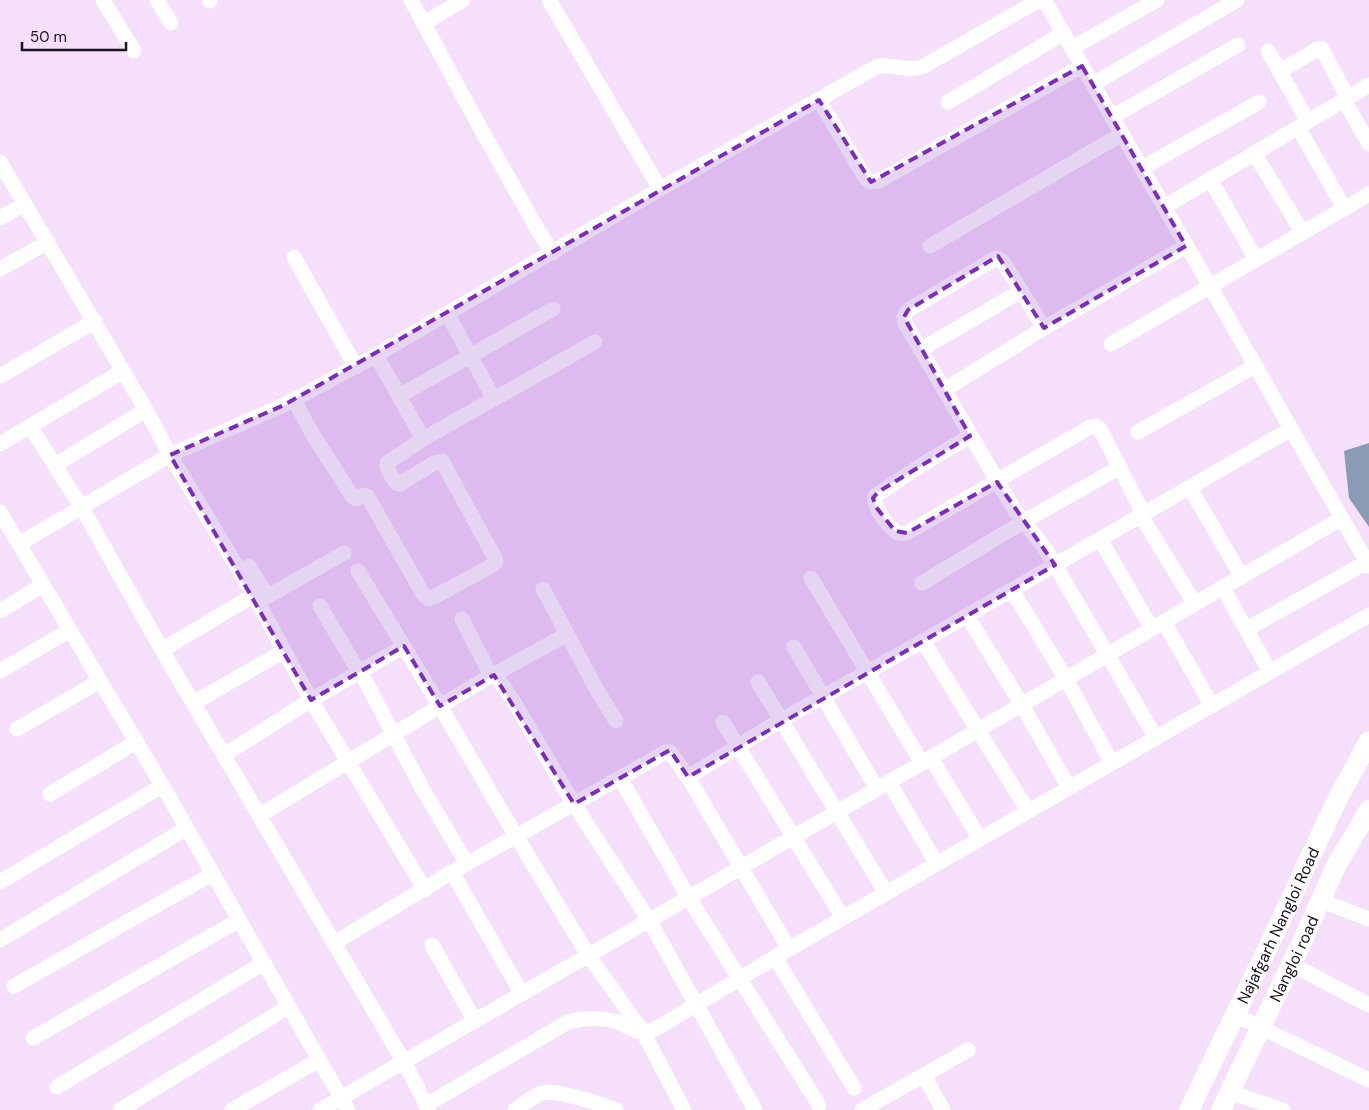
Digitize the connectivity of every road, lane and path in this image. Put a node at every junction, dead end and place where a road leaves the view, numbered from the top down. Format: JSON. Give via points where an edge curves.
{"nodes":[{"id":1,"x":103,"y":0,"type":"edge"},
{"id":2,"x":158,"y":0,"type":"edge"},
{"id":3,"x":411,"y":0,"type":"edge"},
{"id":4,"x":463,"y":0,"type":"edge"},
{"id":5,"x":549,"y":0,"type":"edge"},
{"id":6,"x":1039,"y":0,"type":"edge"},
{"id":7,"x":1044,"y":0,"type":"edge"},
{"id":8,"x":1157,"y":0,"type":"edge"},
{"id":9,"x":1237,"y":0,"type":"edge"},
{"id":10,"x":424,"y":23,"type":"junction"},
{"id":11,"x":171,"y":24,"type":"dead end"},
{"id":12,"x":1064,"y":33,"type":"junction"},
{"id":13,"x":1238,"y":45,"type":"dead end"},
{"id":14,"x":1072,"y":48,"type":"junction"},
{"id":15,"x":134,"y":51,"type":"dead end"},
{"id":16,"x":1268,"y":51,"type":"dead end"},
{"id":17,"x":1082,"y":66,"type":"junction"},
{"id":18,"x":1280,"y":71,"type":"junction"},
{"id":19,"x":1093,"y":84,"type":"junction"},
{"id":20,"x":1369,"y":85,"type":"edge"},
{"id":21,"x":1346,"y":99,"type":"junction"},
{"id":22,"x":819,"y":100,"type":"junction"},
{"id":23,"x":948,"y":102,"type":"dead end"},
{"id":24,"x":1259,"y":102,"type":"dead end"},
{"id":25,"x":1112,"y":117,"type":"junction"},
{"id":26,"x":1303,"y":124,"type":"junction"},
{"id":27,"x":1122,"y":134,"type":"junction"},
{"id":28,"x":1369,"y":144,"type":"edge"},
{"id":29,"x":1254,"y":153,"type":"junction"},
{"id":30,"x":1,"y":164,"type":"edge"},
{"id":31,"x":1142,"y":168,"type":"junction"},
{"id":32,"x":1210,"y":179,"type":"junction"},
{"id":33,"x":660,"y":189,"type":"junction"},
{"id":34,"x":1369,"y":194,"type":"edge"},
{"id":35,"x":24,"y":204,"type":"junction"},
{"id":36,"x":1164,"y":206,"type":"junction"},
{"id":37,"x":1344,"y":208,"type":"junction"},
{"id":38,"x":0,"y":218,"type":"edge"},
{"id":39,"x":1303,"y":233,"type":"junction"},
{"id":40,"x":48,"y":242,"type":"junction"},
{"id":41,"x":930,"y":246,"type":"dead end"},
{"id":42,"x":1186,"y":246,"type":"junction"},
{"id":43,"x":553,"y":253,"type":"junction"},
{"id":44,"x":294,"y":257,"type":"dead end"},
{"id":45,"x":1256,"y":259,"type":"junction"},
{"id":46,"x":0,"y":269,"type":"edge"},
{"id":47,"x":1210,"y":286,"type":"junction"},
{"id":48,"x":1021,"y":291,"type":"junction"},
{"id":49,"x":553,"y":309,"type":"dead end"},
{"id":50,"x":448,"y":315,"type":"junction"},
{"id":51,"x":95,"y":321,"type":"junction"},
{"id":52,"x":1044,"y":328,"type":"junction"},
{"id":53,"x":595,"y":342,"type":"dead end"},
{"id":54,"x":1111,"y":344,"type":"dead end"},
{"id":55,"x":920,"y":350,"type":"junction"},
{"id":56,"x":376,"y":355,"type":"junction"},
{"id":57,"x":471,"y":356,"type":"junction"},
{"id":58,"x":1255,"y":366,"type":"junction"},
{"id":59,"x":356,"y":367,"type":"junction"},
{"id":60,"x":123,"y":371,"type":"junction"},
{"id":61,"x":0,"y":376,"type":"edge"},
{"id":62,"x":944,"y":390,"type":"junction"},
{"id":63,"x":399,"y":396,"type":"junction"},
{"id":64,"x":494,"y":399,"type":"junction"},
{"id":65,"x":294,"y":400,"type":"junction"},
{"id":66,"x":146,"y":410,"type":"junction"},
{"id":67,"x":30,"y":426,"type":"junction"},
{"id":68,"x":1290,"y":428,"type":"junction"},
{"id":69,"x":1138,"y":432,"type":"dead end"},
{"id":70,"x":970,"y":436,"type":"junction"},
{"id":71,"x":423,"y":439,"type":"junction"},
{"id":72,"x":0,"y":444,"type":"edge"},
{"id":73,"x":170,"y":455,"type":"junction"},
{"id":74,"x":55,"y":465,"type":"junction"},
{"id":75,"x":1120,"y":468,"type":"junction"},
{"id":76,"x":997,"y":482,"type":"junction"},
{"id":77,"x":1190,"y":488,"type":"junction"},
{"id":78,"x":82,"y":508,"type":"junction"},
{"id":79,"x":0,"y":512,"type":"edge"},
{"id":80,"x":1141,"y":512,"type":"junction"},
{"id":81,"x":1342,"y":518,"type":"junction"},
{"id":82,"x":1023,"y":522,"type":"junction"},
{"id":83,"x":1100,"y":539,"type":"junction"},
{"id":84,"x":19,"y":544,"type":"junction"},
{"id":85,"x":344,"y":553,"type":"dead end"},
{"id":86,"x":1368,"y":564,"type":"edge"},
{"id":87,"x":1055,"y":565,"type":"junction"},
{"id":88,"x":249,"y":566,"type":"dead end"},
{"id":89,"x":358,"y":571,"type":"dead end"},
{"id":90,"x":1242,"y":577,"type":"junction"},
{"id":91,"x":811,"y":578,"type":"dead end"},
{"id":92,"x":922,"y":583,"type":"dead end"},
{"id":93,"x":43,"y":585,"type":"junction"},
{"id":94,"x":1223,"y":588,"type":"junction"},
{"id":95,"x":543,"y":589,"type":"dead end"},
{"id":96,"x":1012,"y":590,"type":"junction"},
{"id":97,"x":260,"y":598,"type":"junction"},
{"id":98,"x":1195,"y":604,"type":"junction"},
{"id":99,"x":320,"y":606,"type":"dead end"},
{"id":100,"x":0,"y":611,"type":"edge"},
{"id":101,"x":1369,"y":615,"type":"edge"},
{"id":102,"x":967,"y":616,"type":"junction"},
{"id":103,"x":462,"y":619,"type":"dead end"},
{"id":104,"x":1158,"y":626,"type":"junction"},
{"id":105,"x":1247,"y":629,"type":"junction"},
{"id":106,"x":70,"y":630,"type":"junction"},
{"id":107,"x":566,"y":632,"type":"junction"},
{"id":108,"x":923,"y":641,"type":"junction"},
{"id":109,"x":404,"y":646,"type":"junction"},
{"id":110,"x":794,"y":647,"type":"dead end"},
{"id":111,"x":162,"y":650,"type":"junction"},
{"id":112,"x":284,"y":651,"type":"junction"},
{"id":113,"x":1108,"y":654,"type":"junction"},
{"id":114,"x":0,"y":671,"type":"edge"},
{"id":115,"x":360,"y":672,"type":"junction"},
{"id":116,"x":867,"y":672,"type":"junction"},
{"id":117,"x":1270,"y":672,"type":"junction"},
{"id":118,"x":492,"y":676,"type":"junction"},
{"id":119,"x":1066,"y":679,"type":"junction"},
{"id":120,"x":100,"y":681,"type":"junction"},
{"id":121,"x":758,"y":682,"type":"dead end"},
{"id":122,"x":823,"y":696,"type":"junction"},
{"id":123,"x":311,"y":700,"type":"junction"},
{"id":124,"x":193,"y":703,"type":"junction"},
{"id":125,"x":1022,"y":705,"type":"junction"},
{"id":126,"x":440,"y":706,"type":"junction"},
{"id":127,"x":1212,"y":706,"type":"junction"},
{"id":128,"x":781,"y":720,"type":"junction"},
{"id":129,"x":616,"y":721,"type":"dead end"},
{"id":130,"x":723,"y":722,"type":"dead end"},
{"id":131,"x":17,"y":729,"type":"dead end"},
{"id":132,"x":978,"y":731,"type":"junction"},
{"id":133,"x":394,"y":735,"type":"junction"},
{"id":134,"x":1156,"y":738,"type":"junction"},
{"id":135,"x":1369,"y":741,"type":"edge"},
{"id":136,"x":136,"y":742,"type":"junction"},
{"id":137,"x":738,"y":746,"type":"junction"},
{"id":138,"x":224,"y":755,"type":"junction"},
{"id":139,"x":927,"y":761,"type":"junction"},
{"id":140,"x":349,"y":763,"type":"junction"},
{"id":141,"x":1112,"y":763,"type":"junction"},
{"id":142,"x":688,"y":777,"type":"junction"},
{"id":143,"x":620,"y":778,"type":"junction"},
{"id":144,"x":162,"y":786,"type":"junction"},
{"id":145,"x":883,"y":786,"type":"junction"},
{"id":146,"x":1069,"y":788,"type":"junction"},
{"id":147,"x":50,"y":794,"type":"dead end"},
{"id":148,"x":574,"y":804,"type":"junction"},
{"id":149,"x":837,"y":812,"type":"junction"},
{"id":150,"x":1028,"y":812,"type":"junction"},
{"id":151,"x":1368,"y":813,"type":"edge"},
{"id":152,"x":260,"y":815,"type":"junction"},
{"id":153,"x":186,"y":828,"type":"junction"},
{"id":154,"x":516,"y":836,"type":"junction"},
{"id":155,"x":793,"y":838,"type":"junction"},
{"id":156,"x":980,"y":840,"type":"junction"},
{"id":157,"x":466,"y":864,"type":"junction"},
{"id":158,"x":936,"y":864,"type":"junction"},
{"id":159,"x":741,"y":868,"type":"junction"},
{"id":160,"x":452,"y":872,"type":"junction"},
{"id":161,"x":212,"y":874,"type":"junction"},
{"id":162,"x":0,"y":882,"type":"edge"},
{"id":163,"x":424,"y":890,"type":"junction"},
{"id":164,"x":886,"y":893,"type":"junction"},
{"id":165,"x":689,"y":898,"type":"junction"},
{"id":166,"x":1320,"y":900,"type":"junction"},
{"id":167,"x":842,"y":918,"type":"junction"},
{"id":168,"x":1369,"y":919,"type":"edge"},
{"id":169,"x":239,"y":920,"type":"junction"},
{"id":170,"x":649,"y":920,"type":"junction"},
{"id":171,"x":0,"y":940,"type":"edge"},
{"id":172,"x":334,"y":943,"type":"junction"},
{"id":173,"x":432,"y":945,"type":"dead end"},
{"id":174,"x":788,"y":949,"type":"junction"},
{"id":175,"x":588,"y":955,"type":"junction"},
{"id":176,"x":775,"y":957,"type":"junction"},
{"id":177,"x":264,"y":964,"type":"junction"},
{"id":178,"x":1291,"y":964,"type":"junction"},
{"id":179,"x":740,"y":980,"type":"junction"},
{"id":180,"x":14,"y":986,"type":"dead end"},
{"id":181,"x":522,"y":994,"type":"junction"},
{"id":182,"x":1369,"y":1005,"type":"edge"},
{"id":183,"x":696,"y":1006,"type":"junction"},
{"id":184,"x":288,"y":1007,"type":"junction"},
{"id":185,"x":1235,"y":1015,"type":"junction"},
{"id":186,"x":475,"y":1021,"type":"junction"},
{"id":187,"x":1261,"y":1027,"type":"junction"},
{"id":188,"x":643,"y":1032,"type":"junction"},
{"id":189,"x":33,"y":1038,"type":"dead end"},
{"id":190,"x":968,"y":1050,"type":"dead end"},
{"id":191,"x":319,"y":1060,"type":"junction"},
{"id":192,"x":404,"y":1062,"type":"junction"},
{"id":193,"x":924,"y":1075,"type":"junction"},
{"id":194,"x":1369,"y":1080,"type":"edge"},
{"id":195,"x":57,"y":1087,"type":"dead end"},
{"id":196,"x":854,"y":1088,"type":"dead end"},
{"id":197,"x":1225,"y":1101,"type":"edge"},
{"id":198,"x":344,"y":1104,"type":"edge"},
{"id":199,"x":585,"y":1105,"type":"edge"},
{"id":200,"x":819,"y":1105,"type":"dead end"},
{"id":201,"x":428,"y":1107,"type":"edge"},
{"id":202,"x":872,"y":1108,"type":"edge"},
{"id":203,"x":120,"y":1110,"type":"edge"},
{"id":204,"x":232,"y":1110,"type":"edge"},
{"id":205,"x":320,"y":1110,"type":"edge"},
{"id":206,"x":515,"y":1110,"type":"edge"},
{"id":207,"x":616,"y":1110,"type":"edge"},
{"id":208,"x":684,"y":1110,"type":"edge"},
{"id":209,"x":755,"y":1110,"type":"edge"},
{"id":210,"x":943,"y":1110,"type":"edge"},
{"id":211,"x":1189,"y":1110,"type":"edge"},
{"id":212,"x":1283,"y":1110,"type":"edge"}],
"edges":[{"from":1,"to":15,"type":"street"},
{"from":2,"to":11,"type":"street"},
{"from":3,"to":10,"type":"street"},
{"from":4,"to":10,"type":"street"},
{"from":5,"to":33,"type":"street"},
{"from":6,"to":22,"type":"street","via":[[922,68],[909,70],[878,66]]},
{"from":7,"to":12,"type":"street"},
{"from":8,"to":14,"type":"street"},
{"from":9,"to":19,"type":"street"},
{"from":10,"to":43,"type":"street"},
{"from":12,"to":14,"type":"street"},
{"from":12,"to":23,"type":"street"},
{"from":13,"to":25,"type":"street"},
{"from":14,"to":17,"type":"street"},
{"from":16,"to":18,"type":"street"},
{"from":17,"to":19,"type":"street"},
{"from":17,"to":22,"type":"street","via":[[871,182],[866,179]]},
{"from":18,"to":21,"type":"street","via":[[1322,49]]},
{"from":18,"to":26,"type":"street"},
{"from":19,"to":25,"type":"street"},
{"from":20,"to":21,"type":"street"},
{"from":21,"to":26,"type":"street"},
{"from":21,"to":28,"type":"street"},
{"from":22,"to":33,"type":"street"},
{"from":24,"to":31,"type":"street"},
{"from":25,"to":27,"type":"street"},
{"from":26,"to":29,"type":"street"},
{"from":26,"to":37,"type":"street"},
{"from":27,"to":31,"type":"street"},
{"from":27,"to":41,"type":"street"},
{"from":29,"to":32,"type":"street"},
{"from":29,"to":39,"type":"street"},
{"from":30,"to":35,"type":"street"},
{"from":31,"to":36,"type":"street"},
{"from":32,"to":36,"type":"street"},
{"from":32,"to":45,"type":"street"},
{"from":33,"to":43,"type":"street"},
{"from":34,"to":37,"type":"street"},
{"from":35,"to":38,"type":"street"},
{"from":35,"to":40,"type":"street"},
{"from":36,"to":42,"type":"street"},
{"from":37,"to":39,"type":"street"},
{"from":39,"to":45,"type":"street"},
{"from":40,"to":46,"type":"street"},
{"from":40,"to":51,"type":"street"},
{"from":42,"to":47,"type":"street"},
{"from":42,"to":52,"type":"street"},
{"from":43,"to":50,"type":"street"},
{"from":44,"to":59,"type":"street"},
{"from":45,"to":47,"type":"street"},
{"from":47,"to":54,"type":"street"},
{"from":47,"to":58,"type":"street"},
{"from":48,"to":52,"type":"street"},
{"from":48,"to":55,"type":"street"},
{"from":48,"to":55,"type":"street","via":[[1002,260],[992,259],[908,310],[905,323]]},
{"from":49,"to":57,"type":"street"},
{"from":50,"to":56,"type":"street"},
{"from":50,"to":57,"type":"street"},
{"from":51,"to":60,"type":"street"},
{"from":51,"to":61,"type":"street"},
{"from":52,"to":62,"type":"street"},
{"from":53,"to":64,"type":"street"},
{"from":55,"to":62,"type":"street"},
{"from":56,"to":59,"type":"street"},
{"from":56,"to":63,"type":"street"},
{"from":57,"to":63,"type":"street"},
{"from":57,"to":64,"type":"street"},
{"from":58,"to":68,"type":"street"},
{"from":58,"to":69,"type":"street"},
{"from":59,"to":65,"type":"street"},
{"from":60,"to":66,"type":"street"},
{"from":60,"to":67,"type":"street"},
{"from":62,"to":70,"type":"street"},
{"from":63,"to":71,"type":"street"},
{"from":64,"to":71,"type":"street"},
{"from":65,"to":71,"type":"street","via":[[352,496],[368,497],[428,599],[496,561],[442,461],[400,484],[390,473],[387,463]]},
{"from":65,"to":73,"type":"street"},
{"from":66,"to":73,"type":"street"},
{"from":66,"to":74,"type":"street"},
{"from":67,"to":72,"type":"street"},
{"from":67,"to":74,"type":"street"},
{"from":68,"to":77,"type":"street"},
{"from":68,"to":81,"type":"street"},
{"from":70,"to":76,"type":"street"},
{"from":70,"to":76,"type":"street","via":[[878,492],[874,501],[876,507],[895,532],[907,533]]},
{"from":73,"to":78,"type":"street"},
{"from":73,"to":97,"type":"street"},
{"from":74,"to":78,"type":"street"},
{"from":75,"to":76,"type":"street","via":[[1100,429],[1095,426]]},
{"from":75,"to":80,"type":"street"},
{"from":75,"to":82,"type":"street"},
{"from":76,"to":82,"type":"street"},
{"from":77,"to":80,"type":"street"},
{"from":77,"to":90,"type":"street"},
{"from":78,"to":84,"type":"street"},
{"from":78,"to":111,"type":"street"},
{"from":79,"to":84,"type":"street"},
{"from":80,"to":83,"type":"street"},
{"from":80,"to":98,"type":"street"},
{"from":81,"to":86,"type":"street"},
{"from":81,"to":90,"type":"street"},
{"from":82,"to":87,"type":"street"},
{"from":82,"to":92,"type":"street"},
{"from":83,"to":87,"type":"street"},
{"from":83,"to":104,"type":"street"},
{"from":84,"to":93,"type":"street"},
{"from":85,"to":97,"type":"street"},
{"from":86,"to":105,"type":"street"},
{"from":87,"to":96,"type":"street"},
{"from":87,"to":113,"type":"street"},
{"from":88,"to":97,"type":"street"},
{"from":89,"to":109,"type":"street"},
{"from":90,"to":94,"type":"street"},
{"from":91,"to":116,"type":"street"},
{"from":93,"to":100,"type":"street"},
{"from":93,"to":106,"type":"street"},
{"from":94,"to":98,"type":"street"},
{"from":94,"to":105,"type":"street"},
{"from":95,"to":107,"type":"street"},
{"from":96,"to":102,"type":"street"},
{"from":96,"to":119,"type":"street"},
{"from":97,"to":111,"type":"street"},
{"from":97,"to":112,"type":"street"},
{"from":98,"to":104,"type":"street"},
{"from":99,"to":115,"type":"street"},
{"from":101,"to":117,"type":"street"},
{"from":102,"to":108,"type":"street"},
{"from":102,"to":125,"type":"street"},
{"from":103,"to":118,"type":"street"},
{"from":104,"to":113,"type":"street"},
{"from":104,"to":127,"type":"street"},
{"from":105,"to":117,"type":"street"},
{"from":106,"to":114,"type":"street"},
{"from":106,"to":120,"type":"street"},
{"from":107,"to":118,"type":"street","via":[[562,638]]},
{"from":107,"to":129,"type":"street"},
{"from":108,"to":116,"type":"street"},
{"from":108,"to":132,"type":"street"},
{"from":109,"to":115,"type":"street"},
{"from":109,"to":126,"type":"street"},
{"from":110,"to":122,"type":"street"},
{"from":111,"to":124,"type":"street"},
{"from":112,"to":123,"type":"street"},
{"from":112,"to":124,"type":"street"},
{"from":113,"to":119,"type":"street"},
{"from":113,"to":134,"type":"street"},
{"from":115,"to":123,"type":"street"},
{"from":115,"to":133,"type":"street"},
{"from":116,"to":122,"type":"street"},
{"from":116,"to":139,"type":"street"},
{"from":117,"to":127,"type":"street"},
{"from":118,"to":126,"type":"street"},
{"from":118,"to":148,"type":"street","via":[[497,678],[514,702]]},
{"from":119,"to":125,"type":"street"},
{"from":119,"to":141,"type":"street"},
{"from":120,"to":131,"type":"street"},
{"from":120,"to":136,"type":"street"},
{"from":121,"to":128,"type":"street"},
{"from":122,"to":128,"type":"street"},
{"from":122,"to":145,"type":"street"},
{"from":123,"to":138,"type":"street"},
{"from":123,"to":140,"type":"street"},
{"from":124,"to":138,"type":"street"},
{"from":125,"to":132,"type":"street"},
{"from":125,"to":146,"type":"street"},
{"from":126,"to":133,"type":"street"},
{"from":126,"to":154,"type":"street"},
{"from":127,"to":134,"type":"street"},
{"from":128,"to":137,"type":"street"},
{"from":128,"to":149,"type":"street"},
{"from":130,"to":137,"type":"street"},
{"from":132,"to":139,"type":"street"},
{"from":132,"to":150,"type":"street"},
{"from":133,"to":140,"type":"street"},
{"from":133,"to":157,"type":"street"},
{"from":134,"to":141,"type":"street"},
{"from":135,"to":185,"type":"main road","name":"Najafgarh Nangloi Road","via":[[1336,802]]},
{"from":136,"to":144,"type":"street"},
{"from":136,"to":147,"type":"street"},
{"from":137,"to":142,"type":"street"},
{"from":137,"to":155,"type":"street"},
{"from":138,"to":152,"type":"street"},
{"from":139,"to":145,"type":"street"},
{"from":139,"to":156,"type":"street"},
{"from":140,"to":152,"type":"street"},
{"from":140,"to":163,"type":"street"},
{"from":141,"to":146,"type":"street"},
{"from":142,"to":143,"type":"street","via":[[674,756],[666,752]]},
{"from":142,"to":159,"type":"street"},
{"from":143,"to":148,"type":"street"},
{"from":143,"to":165,"type":"street"},
{"from":144,"to":153,"type":"street"},
{"from":144,"to":162,"type":"street"},
{"from":145,"to":149,"type":"street"},
{"from":145,"to":158,"type":"street"},
{"from":146,"to":150,"type":"street"},
{"from":148,"to":154,"type":"street"},
{"from":148,"to":170,"type":"street"},
{"from":149,"to":155,"type":"street"},
{"from":149,"to":164,"type":"street"},
{"from":150,"to":156,"type":"street"},
{"from":151,"to":166,"type":"main road","name":"Nangloi road"},
{"from":152,"to":172,"type":"street"},
{"from":153,"to":161,"type":"street"},
{"from":153,"to":171,"type":"street"},
{"from":154,"to":157,"type":"street"},
{"from":154,"to":175,"type":"street"},
{"from":155,"to":159,"type":"street"},
{"from":155,"to":167,"type":"street"},
{"from":156,"to":158,"type":"street"},
{"from":157,"to":160,"type":"street"},
{"from":158,"to":164,"type":"street"},
{"from":159,"to":165,"type":"street"},
{"from":159,"to":174,"type":"street"},
{"from":160,"to":163,"type":"street"},
{"from":160,"to":181,"type":"street"},
{"from":161,"to":169,"type":"street"},
{"from":161,"to":180,"type":"street"},
{"from":163,"to":172,"type":"street"},
{"from":164,"to":167,"type":"street"},
{"from":165,"to":170,"type":"street"},
{"from":165,"to":179,"type":"street"},
{"from":166,"to":168,"type":"street"},
{"from":166,"to":178,"type":"main road","name":"Nangloi road"},
{"from":167,"to":174,"type":"street"},
{"from":169,"to":177,"type":"street"},
{"from":169,"to":189,"type":"street"},
{"from":170,"to":175,"type":"street"},
{"from":170,"to":183,"type":"street"},
{"from":172,"to":192,"type":"street"},
{"from":173,"to":186,"type":"street"},
{"from":174,"to":176,"type":"street"},
{"from":175,"to":181,"type":"street"},
{"from":175,"to":188,"type":"street"},
{"from":176,"to":179,"type":"street"},
{"from":176,"to":196,"type":"street"},
{"from":177,"to":184,"type":"street"},
{"from":177,"to":195,"type":"street"},
{"from":178,"to":182,"type":"street"},
{"from":178,"to":187,"type":"main road","name":"Nangloi road"},
{"from":179,"to":183,"type":"street"},
{"from":179,"to":200,"type":"street"},
{"from":181,"to":186,"type":"street"},
{"from":183,"to":188,"type":"street","via":[[657,1028]]},
{"from":183,"to":209,"type":"street"},
{"from":184,"to":191,"type":"street"},
{"from":184,"to":203,"type":"street"},
{"from":185,"to":187,"type":"street"},
{"from":185,"to":211,"type":"main road","name":"Najafgarh Nangloi Road"},
{"from":186,"to":192,"type":"street"},
{"from":187,"to":194,"type":"street"},
{"from":187,"to":197,"type":"main road","name":"Nangloi road"},
{"from":188,"to":201,"type":"street","via":[[603,1019],[568,1022]]},
{"from":188,"to":208,"type":"street"},
{"from":190,"to":193,"type":"street"},
{"from":191,"to":198,"type":"street"},
{"from":191,"to":204,"type":"street"},
{"from":192,"to":198,"type":"street"},
{"from":192,"to":201,"type":"street"},
{"from":193,"to":202,"type":"street"},
{"from":193,"to":210,"type":"street"},
{"from":197,"to":212,"type":"street"},
{"from":198,"to":205,"type":"street"},
{"from":199,"to":206,"type":"street","via":[[547,1092]]},
{"from":199,"to":207,"type":"street"}]}
